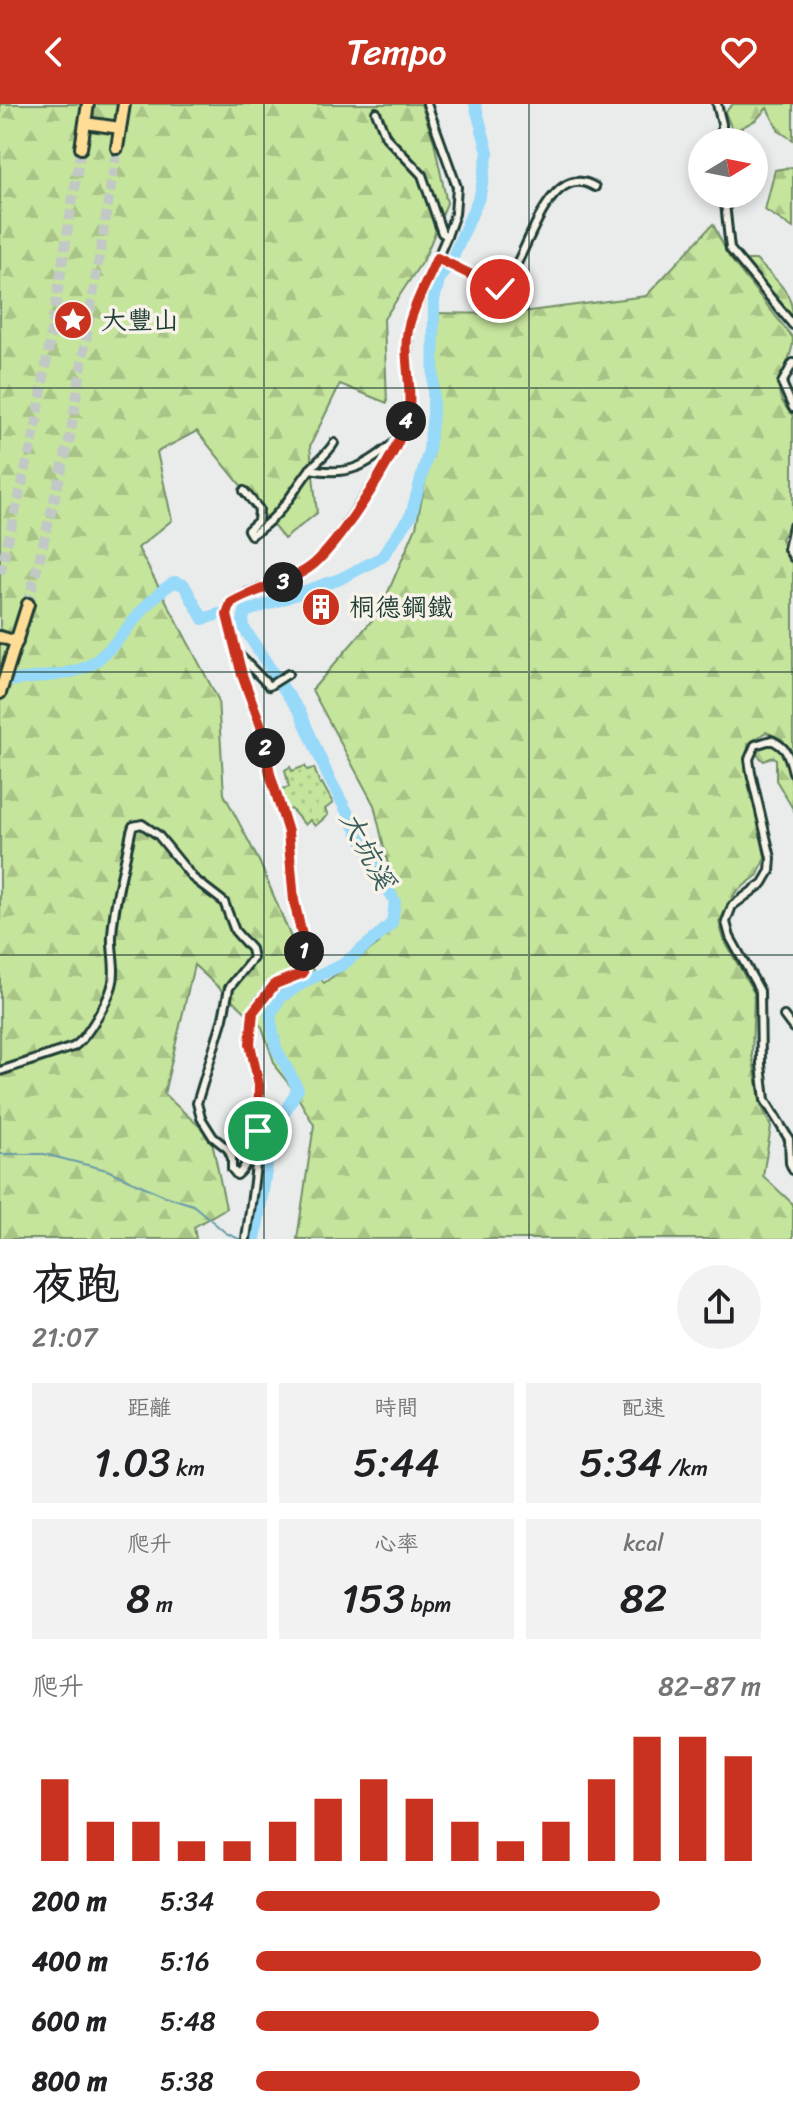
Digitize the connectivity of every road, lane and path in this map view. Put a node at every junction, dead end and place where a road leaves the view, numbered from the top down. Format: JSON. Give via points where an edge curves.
{"nodes":[{"id":1,"x":88,"y":104,"type":"edge"},
{"id":2,"x":124,"y":104,"type":"edge"},
{"id":3,"x":427,"y":104,"type":"edge"},
{"id":4,"x":717,"y":104,"type":"edge"},
{"id":5,"x":376,"y":112,"type":"dead end"},
{"id":6,"x":85,"y":123,"type":"junction"},
{"id":7,"x":120,"y":128,"type":"junction"},
{"id":8,"x":722,"y":128,"type":"edge"},
{"id":9,"x":81,"y":148,"type":"tunnel mouth"},
{"id":10,"x":117,"y":148,"type":"tunnel mouth"},
{"id":11,"x":595,"y":187,"type":"dead end"},
{"id":12,"x":726,"y":208,"type":"edge"},
{"id":13,"x":447,"y":236,"type":"junction"},
{"id":14,"x":440,"y":259,"type":"junction"},
{"id":15,"x":793,"y":325,"type":"edge"},
{"id":16,"x":793,"y":363,"type":"edge"},
{"id":17,"x":793,"y":408,"type":"edge"},
{"id":18,"x":401,"y":438,"type":"junction"},
{"id":19,"x":334,"y":443,"type":"dead end"},
{"id":20,"x":310,"y":469,"type":"junction"},
{"id":21,"x":244,"y":491,"type":"dead end"},
{"id":22,"x":793,"y":526,"type":"edge"},
{"id":23,"x":793,"y":557,"type":"edge"},
{"id":24,"x":28,"y":604,"type":"tunnel mouth"},
{"id":25,"x":0,"y":637,"type":"edge"},
{"id":26,"x":17,"y":642,"type":"junction"},
{"id":27,"x":237,"y":652,"type":"junction"},
{"id":28,"x":288,"y":674,"type":"dead end"},
{"id":29,"x":0,"y":693,"type":"edge"},
{"id":30,"x":793,"y":772,"type":"edge"},
{"id":31,"x":784,"y":1016,"type":"dead end"},
{"id":32,"x":793,"y":1028,"type":"edge"},
{"id":33,"x":0,"y":1071,"type":"edge"},
{"id":34,"x":258,"y":1131,"type":"junction"},
{"id":35,"x":793,"y":1170,"type":"edge"},
{"id":36,"x":246,"y":1238,"type":"edge"}],
"edges":[{"from":1,"to":6,"type":"highway"},
{"from":2,"to":7,"type":"highway"},
{"from":3,"to":13,"type":"street","via":[[457,187]]},
{"from":4,"to":8,"type":"street"},
{"from":5,"to":13,"type":"street","via":[[386,137],[422,175]]},
{"from":6,"to":7,"type":"highway"},
{"from":6,"to":9,"type":"highway"},
{"from":7,"to":10,"type":"highway"},
{"from":11,"to":14,"type":"street","via":[[565,186],[543,207],[504,288]]},
{"from":12,"to":15,"type":"street","via":[[730,249]]},
{"from":13,"to":14,"type":"street"},
{"from":14,"to":18,"type":"street","via":[[408,326],[409,406]]},
{"from":16,"to":17,"type":"street","via":[[782,383]]},
{"from":18,"to":20,"type":"street","via":[[362,467],[334,473]]},
{"from":18,"to":27,"type":"street","via":[[330,548],[312,566],[231,603],[227,615]]},
{"from":19,"to":20,"type":"street"},
{"from":20,"to":21,"type":"street","via":[[273,520],[251,535],[248,530],[258,521],[259,509]]},
{"from":22,"to":23,"type":"street","via":[[788,549]]},
{"from":24,"to":26,"type":"highway"},
{"from":25,"to":26,"type":"highway"},
{"from":26,"to":29,"type":"highway"},
{"from":27,"to":28,"type":"street","via":[[269,686]]},
{"from":27,"to":34,"type":"street","via":[[288,832],[305,960],[303,973],[275,984],[253,1012],[250,1044],[259,1085]]},
{"from":30,"to":35,"type":"street","via":[[780,744],[771,740],[755,745],[749,759],[770,871],[763,883],[732,906],[726,922],[760,991],[765,1100],[789,1139]]},
{"from":31,"to":32,"type":"street"},
{"from":33,"to":34,"type":"street","via":[[73,1047],[91,1031],[112,989],[112,935],[120,884],[133,826],[142,824],[224,902],[235,931],[251,949],[253,958],[229,988],[197,1103],[213,1137],[228,1149],[237,1175]]},
{"from":34,"to":36,"type":"street"}]}
